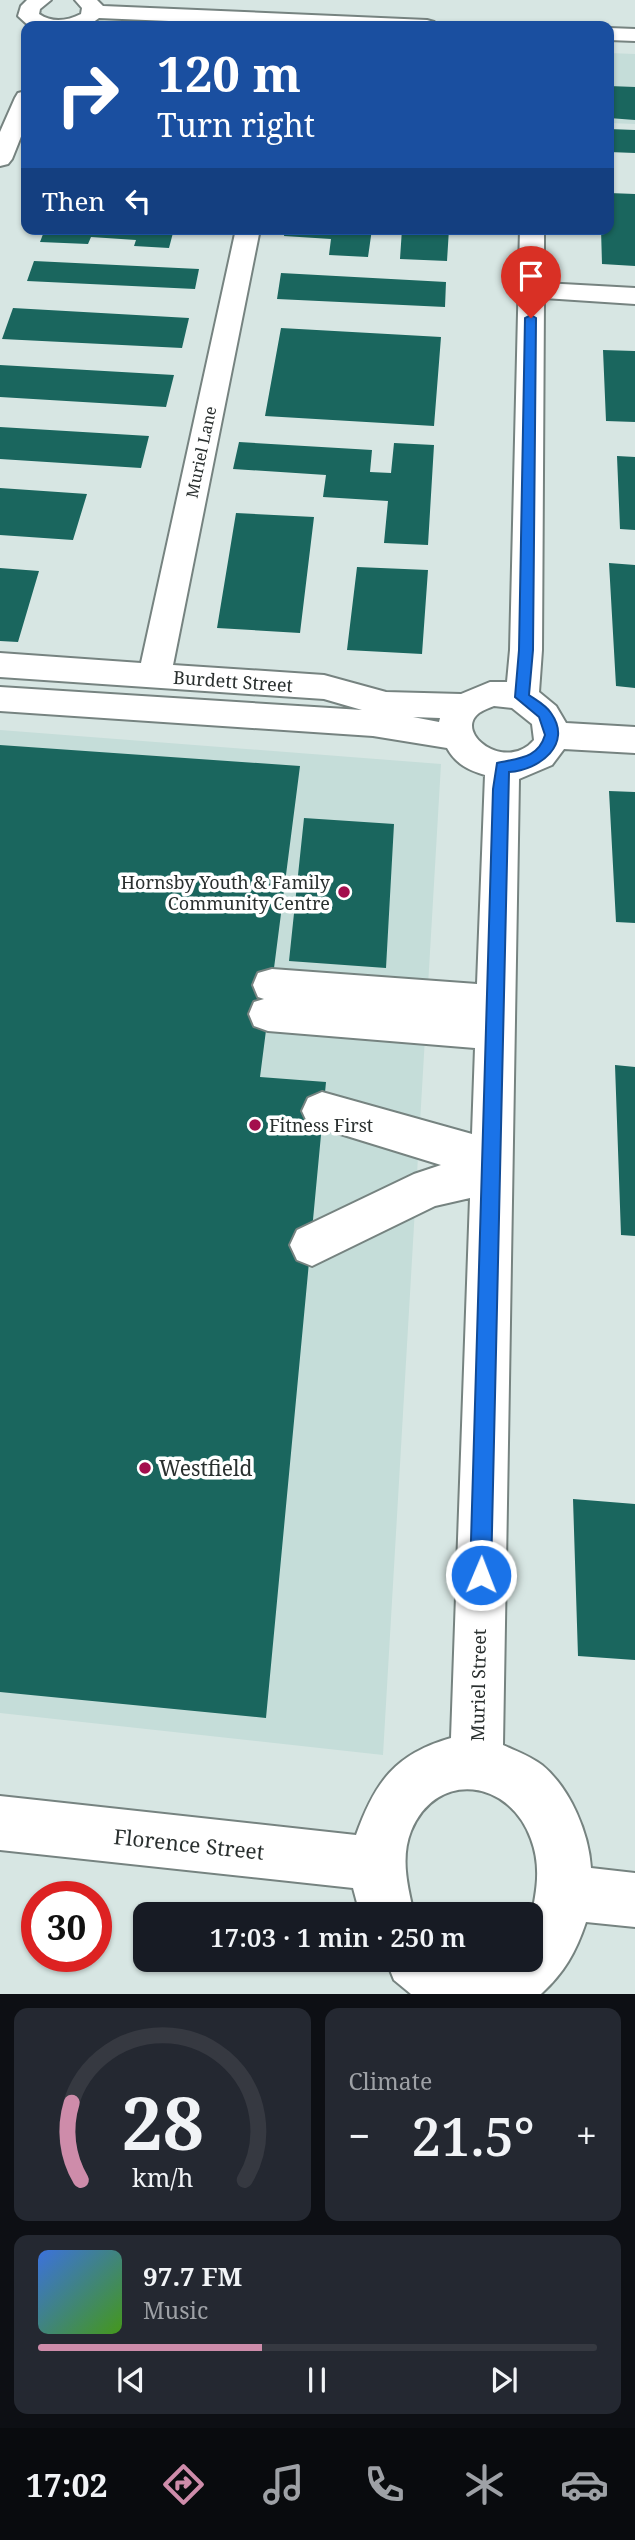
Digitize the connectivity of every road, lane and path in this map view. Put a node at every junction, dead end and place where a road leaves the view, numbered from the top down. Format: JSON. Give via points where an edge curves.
{"nodes":[{"id":1,"x":89,"y":6,"type":"edge"},
{"id":2,"x":28,"y":7,"type":"edge"},
{"id":3,"x":36,"y":21,"type":"edge"},
{"id":4,"x":80,"y":21,"type":"edge"},
{"id":5,"x":267,"y":21,"type":"edge"},
{"id":6,"x":614,"y":34,"type":"edge"},
{"id":7,"x":635,"y":35,"type":"edge"},
{"id":8,"x":21,"y":110,"type":"edge"},
{"id":9,"x":0,"y":159,"type":"edge"},
{"id":10,"x":247,"y":235,"type":"edge"},
{"id":11,"x":532,"y":235,"type":"edge"},
{"id":12,"x":531,"y":290,"type":"junction"},
{"id":13,"x":635,"y":296,"type":"edge"},
{"id":14,"x":0,"y":665,"type":"edge"},
{"id":15,"x":64,"y":669,"type":"junction"},
{"id":16,"x":154,"y":676,"type":"junction"},
{"id":17,"x":0,"y":678,"type":"edge"},
{"id":18,"x":522,"y":697,"type":"junction"},
{"id":19,"x":0,"y":699,"type":"edge"},
{"id":20,"x":459,"y":721,"type":"junction"},
{"id":21,"x":552,"y":735,"type":"junction"},
{"id":22,"x":635,"y":740,"type":"edge"},
{"id":23,"x":502,"y":767,"type":"junction"},
{"id":24,"x":270,"y":999,"type":"dead end"},
{"id":25,"x":496,"y":1017,"type":"junction"},
{"id":26,"x":322,"y":1111,"type":"dead end"},
{"id":27,"x":491,"y":1166,"type":"junction"},
{"id":28,"x":312,"y":1245,"type":"dead end"},
{"id":29,"x":476,"y":1762,"type":"junction"},
{"id":30,"x":0,"y":1823,"type":"edge"},
{"id":31,"x":382,"y":1889,"type":"edge"},
{"id":32,"x":566,"y":1893,"type":"junction"},
{"id":33,"x":635,"y":1900,"type":"edge"},
{"id":34,"x":430,"y":1972,"type":"edge"},
{"id":35,"x":474,"y":1992,"type":"edge"}],
"edges":[{"from":1,"to":4,"type":"street"},
{"from":1,"to":5,"type":"street"},
{"from":2,"to":3,"type":"street"},
{"from":6,"to":7,"type":"street"},
{"from":8,"to":9,"type":"street"},
{"from":10,"to":16,"type":"street","name":"Muriel Lane"},
{"from":11,"to":12,"type":"street"},
{"from":12,"to":13,"type":"street"},
{"from":12,"to":18,"type":"street"},
{"from":14,"to":15,"type":"street","name":"Burdett Street"},
{"from":15,"to":16,"type":"street","name":"Burdett Street"},
{"from":15,"to":17,"type":"street"},
{"from":16,"to":20,"type":"street","name":"Burdett Street","via":[[324,687]]},
{"from":18,"to":20,"type":"street","via":[[490,694],[475,698]]},
{"from":18,"to":21,"type":"street","via":[[544,713]]},
{"from":19,"to":20,"type":"street","name":"Burdett Street","via":[[373,723]]},
{"from":20,"to":23,"type":"street","via":[[464,750],[475,759]]},
{"from":21,"to":22,"type":"street"},
{"from":21,"to":23,"type":"street","via":[[541,755]]},
{"from":23,"to":25,"type":"street","name":"Muriel Street"},
{"from":24,"to":25,"type":"street"},
{"from":25,"to":27,"type":"street","name":"Muriel Street"},
{"from":26,"to":27,"type":"street"},
{"from":27,"to":28,"type":"street","via":[[429,1188]]},
{"from":27,"to":29,"type":"street","name":"Muriel Street"},
{"from":29,"to":31,"type":"street","via":[[447,1763],[421,1777],[399,1799],[384,1829]]},
{"from":29,"to":32,"type":"street","via":[[504,1771],[529,1788],[549,1815],[561,1847]]},
{"from":30,"to":31,"type":"street","name":"Florence Street"},
{"from":32,"to":33,"type":"street"},
{"from":32,"to":35,"type":"street","via":[[549,1945],[530,1969],[505,1986]]},
{"from":34,"to":35,"type":"street","via":[[444,1983]]}]}
